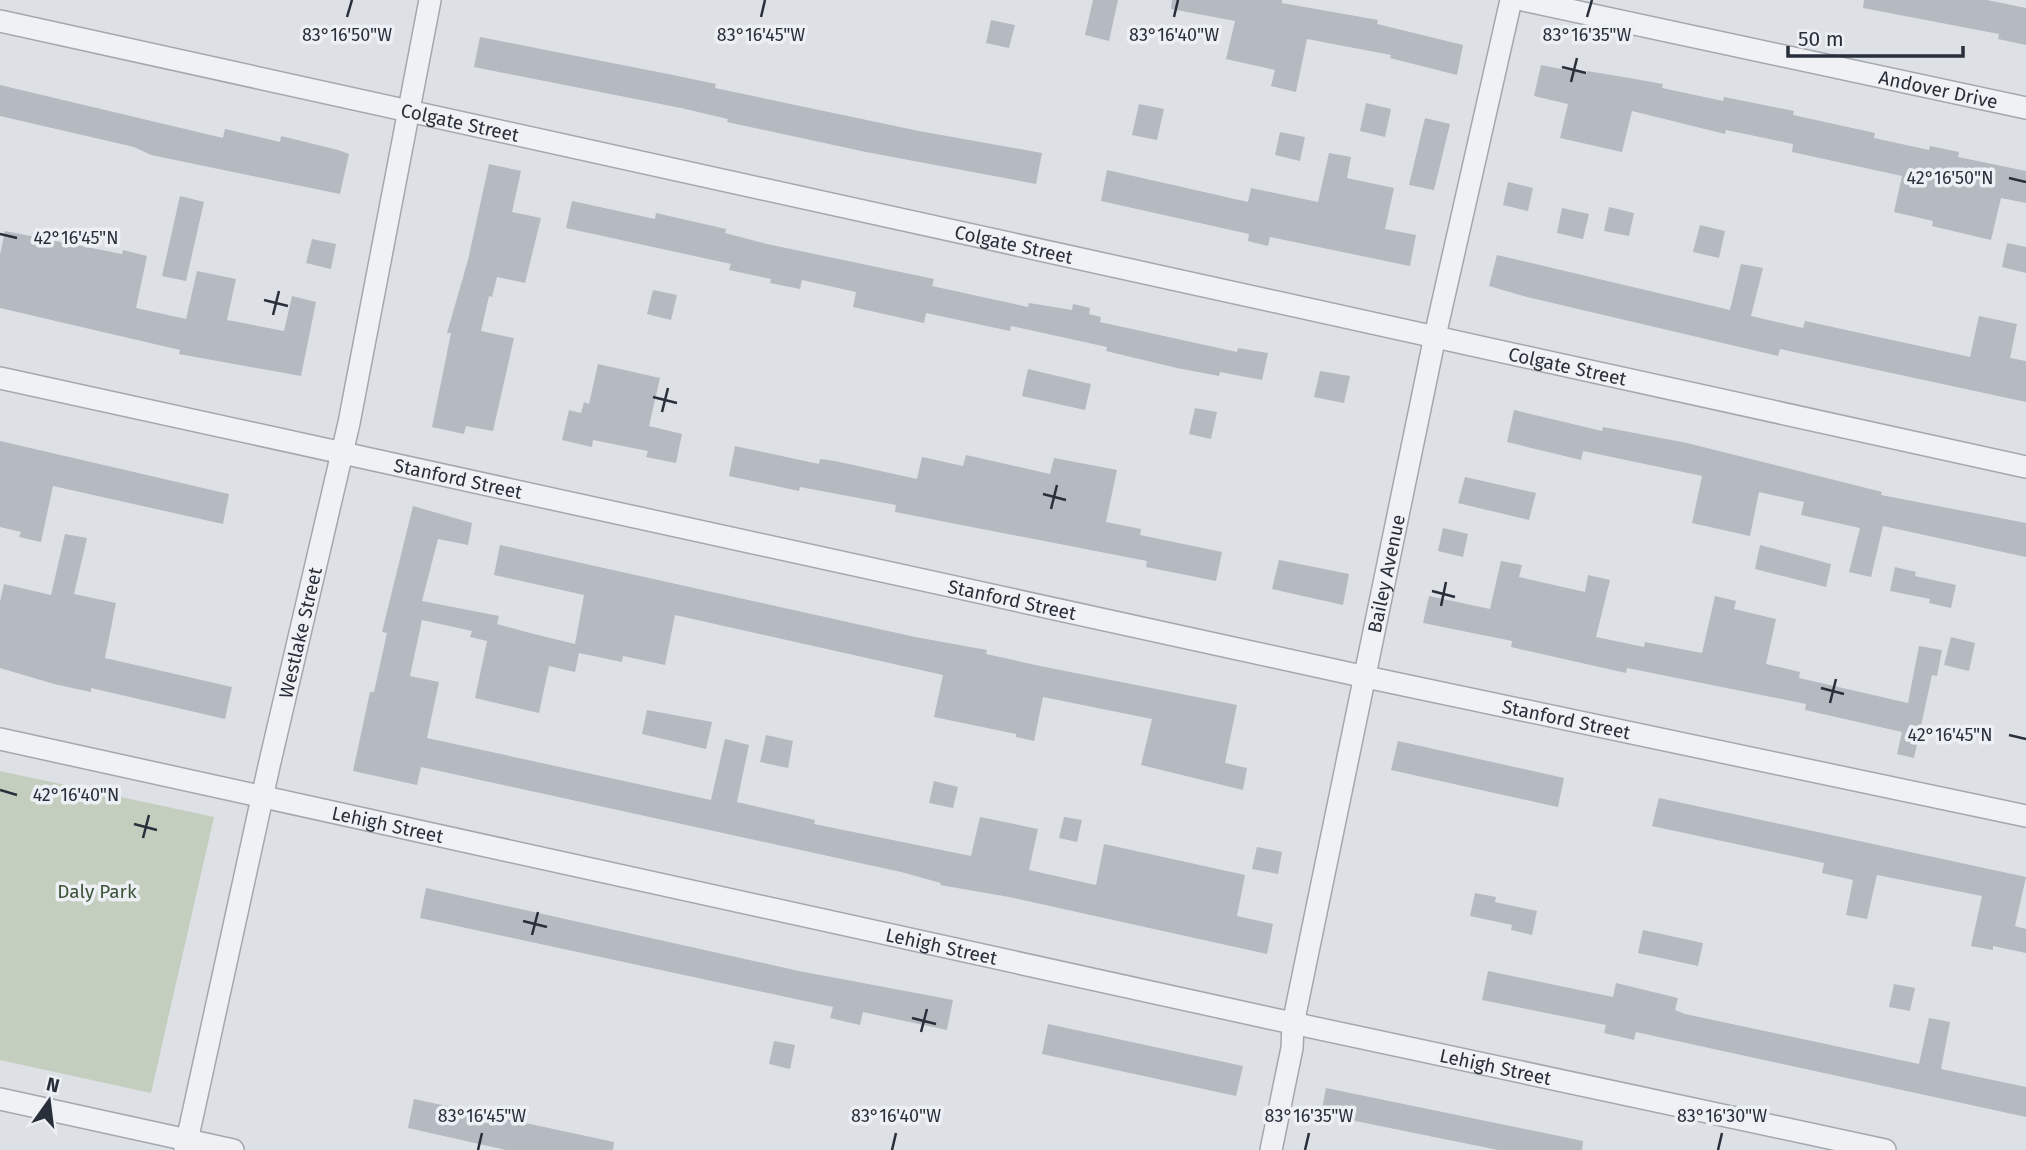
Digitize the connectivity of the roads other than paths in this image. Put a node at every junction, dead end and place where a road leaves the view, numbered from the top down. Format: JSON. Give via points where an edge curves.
{"nodes":[{"id":1,"x":430,"y":0,"type":"edge"},
{"id":2,"x":1511,"y":0,"type":"edge"},
{"id":3,"x":1523,"y":0,"type":"edge"},
{"id":4,"x":0,"y":21,"type":"edge"},
{"id":5,"x":2026,"y":108,"type":"edge"},
{"id":6,"x":410,"y":112,"type":"junction"},
{"id":7,"x":1435,"y":336,"type":"junction"},
{"id":8,"x":0,"y":378,"type":"edge"},
{"id":9,"x":342,"y":454,"type":"junction"},
{"id":10,"x":2026,"y":467,"type":"edge"},
{"id":11,"x":1366,"y":677,"type":"junction"},
{"id":12,"x":0,"y":739,"type":"edge"},
{"id":13,"x":262,"y":796,"type":"junction"},
{"id":14,"x":2026,"y":816,"type":"edge"},
{"id":15,"x":1293,"y":1024,"type":"junction"},
{"id":16,"x":0,"y":1099,"type":"edge"},
{"id":17,"x":186,"y":1145,"type":"edge"},
{"id":18,"x":233,"y":1150,"type":"edge"},
{"id":19,"x":1271,"y":1150,"type":"edge"},
{"id":20,"x":1885,"y":1150,"type":"edge"}],
"edges":[{"from":1,"to":6,"type":"street","name":"Westlake Street"},
{"from":2,"to":7,"type":"street","name":"Bailey Avenue"},
{"from":3,"to":5,"type":"street","name":"Andover Drive"},
{"from":4,"to":6,"type":"street","name":"Colgate Street"},
{"from":6,"to":7,"type":"street","name":"Colgate Street"},
{"from":6,"to":9,"type":"street","name":"Westlake Street"},
{"from":7,"to":10,"type":"street","name":"Colgate Street"},
{"from":7,"to":11,"type":"street","name":"Bailey Avenue"},
{"from":8,"to":9,"type":"street","name":"Stanford Street"},
{"from":9,"to":11,"type":"street","name":"Stanford Street"},
{"from":9,"to":13,"type":"street","name":"Westlake Street"},
{"from":11,"to":14,"type":"street","name":"Stanford Street"},
{"from":11,"to":15,"type":"street","name":"Bailey Avenue"},
{"from":12,"to":13,"type":"street","name":"Lehigh Street"},
{"from":13,"to":15,"type":"street","name":"Lehigh Street"},
{"from":13,"to":17,"type":"street","name":"Westlake Street"},
{"from":15,"to":19,"type":"street","name":"Bailey Avenue"},
{"from":15,"to":20,"type":"street","name":"Lehigh Street"},
{"from":16,"to":17,"type":"street"},
{"from":17,"to":18,"type":"street"}]}
